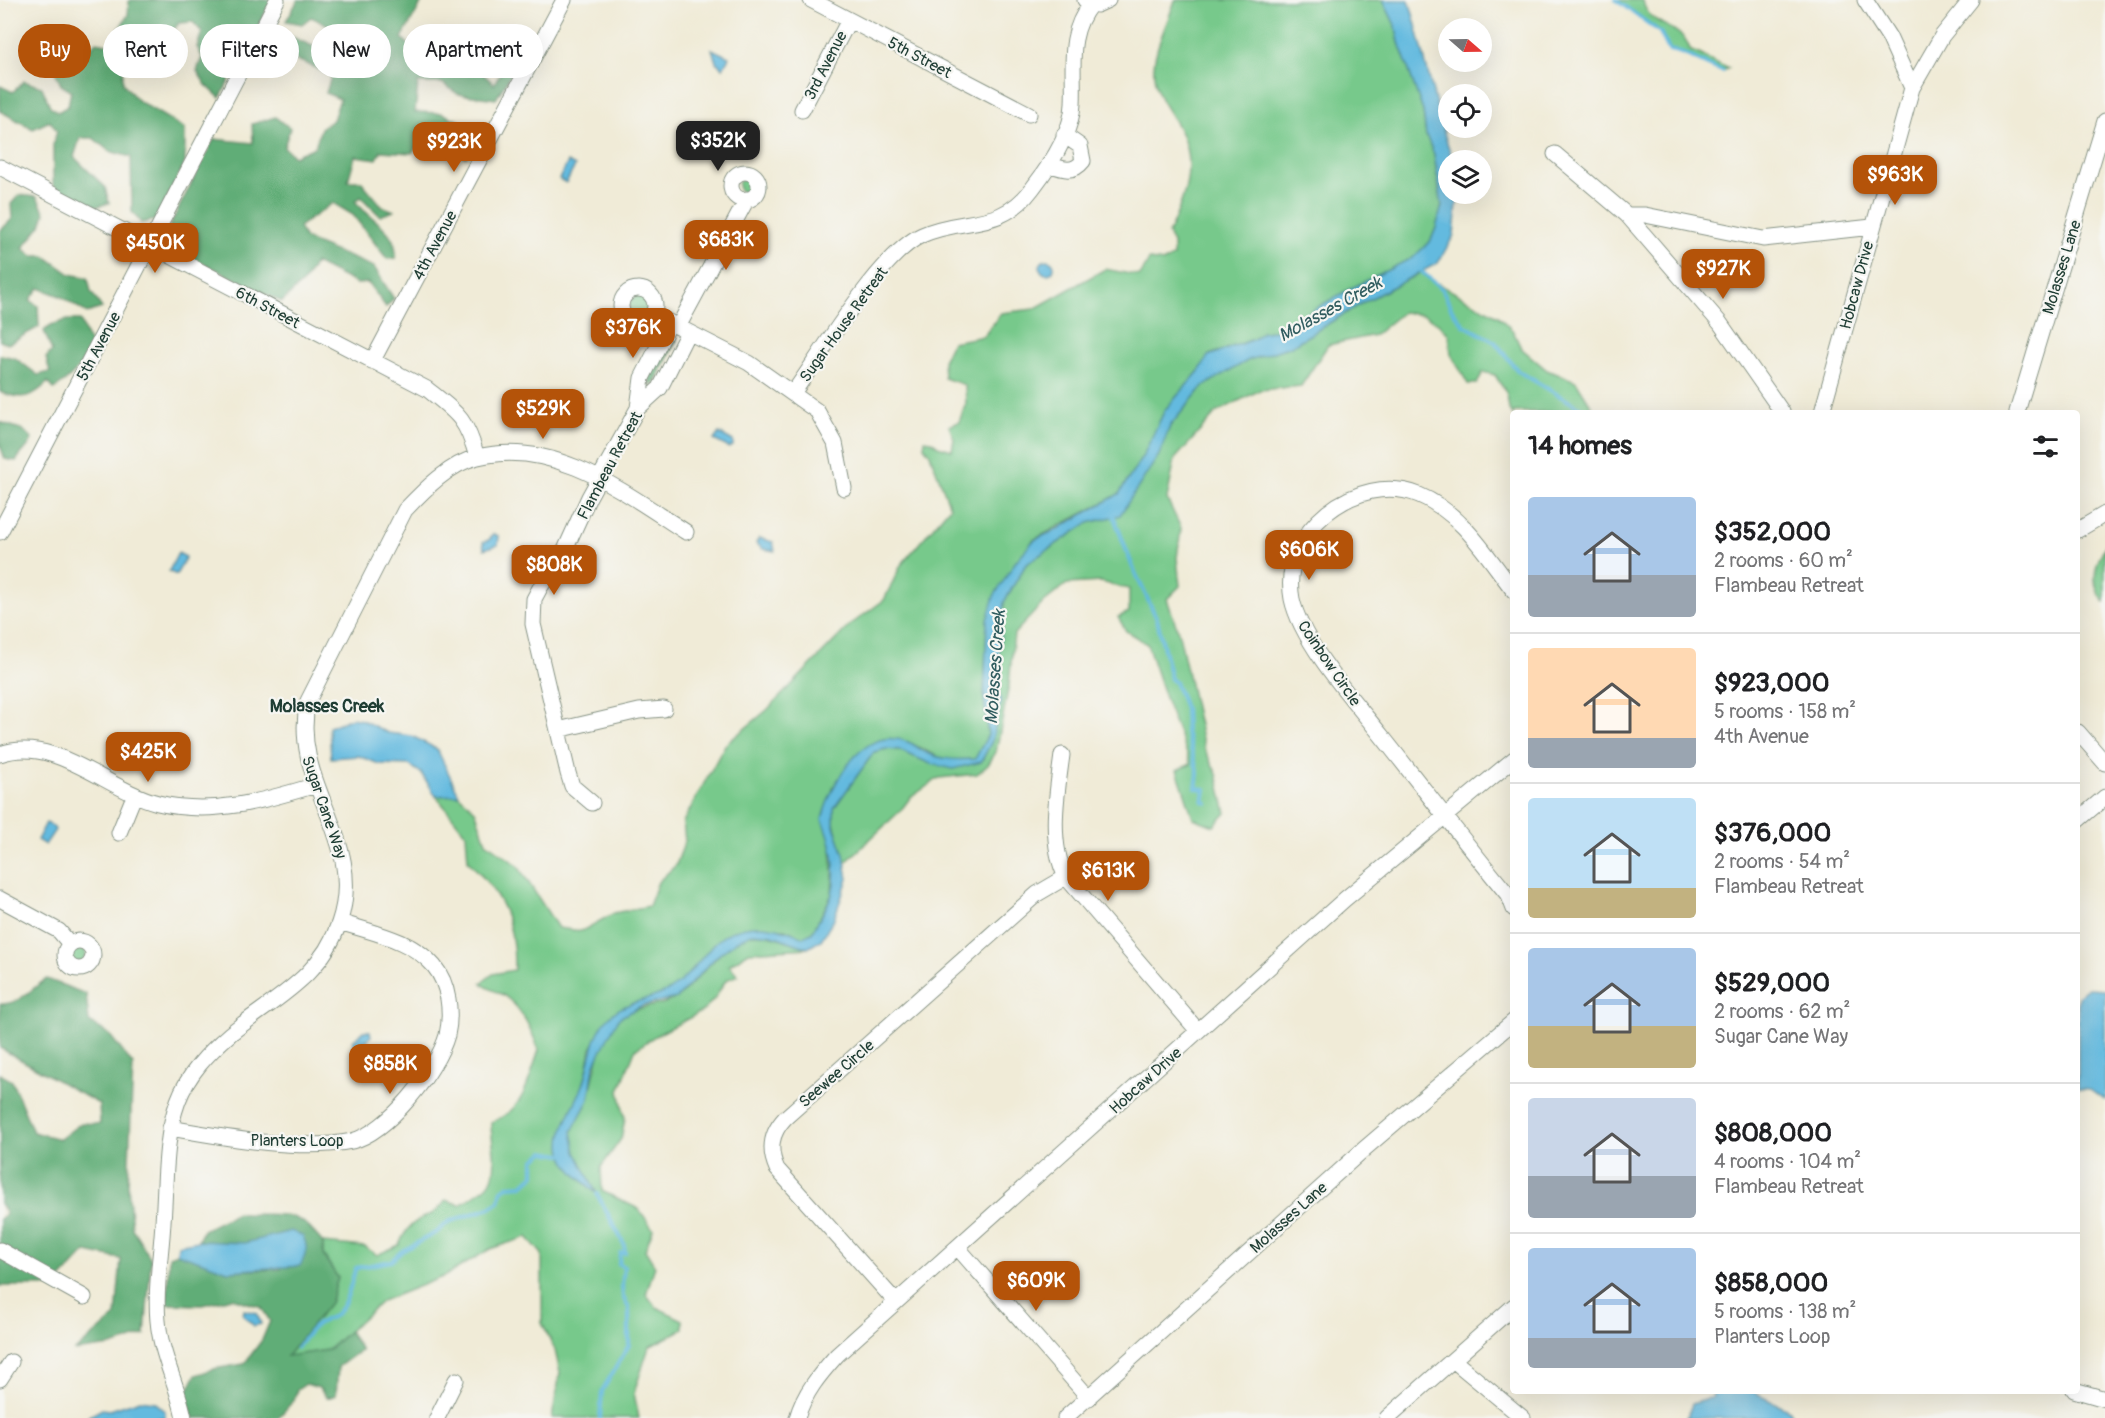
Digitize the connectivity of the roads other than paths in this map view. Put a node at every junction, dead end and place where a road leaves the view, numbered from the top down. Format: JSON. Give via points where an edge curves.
{"nodes":[{"id":1,"x":277,"y":0,"type":"edge"},
{"id":2,"x":564,"y":0,"type":"edge"},
{"id":3,"x":811,"y":0,"type":"edge"},
{"id":4,"x":1108,"y":0,"type":"edge"},
{"id":5,"x":1865,"y":0,"type":"edge"},
{"id":6,"x":1971,"y":0,"type":"edge"},
{"id":7,"x":1088,"y":2,"type":"edge"},
{"id":8,"x":849,"y":20,"type":"junction"},
{"id":9,"x":1912,"y":88,"type":"junction"},
{"id":10,"x":802,"y":110,"type":"dead end"},
{"id":11,"x":1029,"y":114,"type":"dead end"},
{"id":12,"x":2105,"y":121,"type":"edge"},
{"id":13,"x":1064,"y":135,"type":"junction"},
{"id":14,"x":1555,"y":154,"type":"dead end"},
{"id":15,"x":1049,"y":164,"type":"junction"},
{"id":16,"x":0,"y":167,"type":"edge"},
{"id":17,"x":747,"y":200,"type":"dead end"},
{"id":18,"x":1627,"y":215,"type":"junction"},
{"id":19,"x":1872,"y":227,"type":"junction"},
{"id":20,"x":151,"y":245,"type":"junction"},
{"id":21,"x":653,"y":314,"type":"dead end"},
{"id":22,"x":679,"y":327,"type":"junction"},
{"id":23,"x":372,"y":362,"type":"junction"},
{"id":24,"x":793,"y":393,"type":"junction"},
{"id":25,"x":1781,"y":410,"type":"edge"},
{"id":26,"x":1823,"y":410,"type":"edge"},
{"id":27,"x":2018,"y":410,"type":"edge"},
{"id":28,"x":477,"y":457,"type":"junction"},
{"id":29,"x":600,"y":479,"type":"junction"},
{"id":30,"x":844,"y":488,"type":"dead end"},
{"id":31,"x":2105,"y":514,"type":"edge"},
{"id":32,"x":2080,"y":529,"type":"edge"},
{"id":33,"x":0,"y":532,"type":"edge"},
{"id":34,"x":686,"y":532,"type":"dead end"},
{"id":35,"x":1510,"y":586,"type":"edge"},
{"id":36,"x":664,"y":709,"type":"dead end"},
{"id":37,"x":558,"y":730,"type":"junction"},
{"id":38,"x":2080,"y":734,"type":"edge"},
{"id":39,"x":0,"y":754,"type":"edge"},
{"id":40,"x":1062,"y":755,"type":"dead end"},
{"id":41,"x":1510,"y":762,"type":"edge"},
{"id":42,"x":2105,"y":763,"type":"edge"},
{"id":43,"x":316,"y":785,"type":"junction"},
{"id":44,"x":134,"y":796,"type":"junction"},
{"id":45,"x":2105,"y":797,"type":"edge"},
{"id":46,"x":592,"y":803,"type":"dead end"},
{"id":47,"x":1443,"y":816,"type":"junction"},
{"id":48,"x":2080,"y":818,"type":"edge"},
{"id":49,"x":119,"y":833,"type":"dead end"},
{"id":50,"x":1066,"y":877,"type":"junction"},
{"id":51,"x":1510,"y":898,"type":"edge"},
{"id":52,"x":0,"y":899,"type":"edge"},
{"id":53,"x":340,"y":922,"type":"junction"},
{"id":54,"x":69,"y":944,"type":"dead end"},
{"id":55,"x":1510,"y":1024,"type":"edge"},
{"id":56,"x":1198,"y":1031,"type":"junction"},
{"id":57,"x":170,"y":1128,"type":"junction"},
{"id":58,"x":958,"y":1248,"type":"junction"},
{"id":59,"x":0,"y":1250,"type":"edge"},
{"id":60,"x":84,"y":1297,"type":"dead end"},
{"id":61,"x":896,"y":1302,"type":"junction"},
{"id":62,"x":1510,"y":1310,"type":"edge"},
{"id":63,"x":1454,"y":1360,"type":"junction"},
{"id":64,"x":11,"y":1362,"type":"dead end"},
{"id":65,"x":0,"y":1379,"type":"edge"},
{"id":66,"x":456,"y":1380,"type":"dead end"},
{"id":67,"x":2080,"y":1392,"type":"edge"},
{"id":68,"x":1089,"y":1398,"type":"junction"},
{"id":69,"x":2105,"y":1399,"type":"edge"},
{"id":70,"x":184,"y":1418,"type":"edge"},
{"id":71,"x":437,"y":1418,"type":"edge"},
{"id":72,"x":796,"y":1418,"type":"edge"},
{"id":73,"x":1065,"y":1418,"type":"edge"},
{"id":74,"x":1387,"y":1418,"type":"edge"},
{"id":75,"x":1523,"y":1418,"type":"edge"}],
"edges":[{"from":1,"to":20,"type":"street","name":"5th Avenue"},
{"from":2,"to":23,"type":"street","name":"4th Avenue"},
{"from":3,"to":8,"type":"street","name":"5th Street"},
{"from":4,"to":7,"type":"street","via":[[1102,4]]},
{"from":5,"to":9,"type":"street","via":[[1889,37]]},
{"from":6,"to":9,"type":"street","name":"Hobcaw Drive","via":[[1937,44]]},
{"from":7,"to":13,"type":"street","name":"Sugar House Retreat","via":[[1074,40],[1073,105]]},
{"from":8,"to":10,"type":"street","name":"3rd Avenue"},
{"from":8,"to":11,"type":"street","name":"5th Street"},
{"from":9,"to":19,"type":"street","name":"Hobcaw Drive"},
{"from":12,"to":27,"type":"street","name":"Molasses Lane"},
{"from":13,"to":15,"type":"street","name":"Sugar House Retreat"},
{"from":13,"to":15,"type":"street","via":[[1080,146],[1083,161],[1071,170]]},
{"from":14,"to":18,"type":"street"},
{"from":15,"to":24,"type":"street","name":"Sugar House Retreat","via":[[1013,211],[922,236],[896,254],[880,270]]},
{"from":16,"to":20,"type":"street","name":"6th Street"},
{"from":17,"to":22,"type":"street","name":"Flambeau Retreat"},
{"from":18,"to":19,"type":"street","via":[[1645,215],[1763,239]]},
{"from":18,"to":25,"type":"street","via":[[1720,323]]},
{"from":19,"to":26,"type":"street","name":"Hobcaw Drive"},
{"from":20,"to":23,"type":"street","name":"6th Street"},
{"from":20,"to":33,"type":"street","name":"5th Avenue"},
{"from":21,"to":22,"type":"street"},
{"from":22,"to":24,"type":"street","via":[[749,363]]},
{"from":22,"to":29,"type":"street","name":"Flambeau Retreat","via":[[660,388],[638,408]]},
{"from":23,"to":28,"type":"street","name":"6th Street","via":[[427,389],[454,410],[469,429]]},
{"from":24,"to":30,"type":"street","via":[[825,421],[835,443]]},
{"from":28,"to":29,"type":"street","name":"Sugar Cane Way","via":[[514,453],[546,457]]},
{"from":28,"to":43,"type":"street","name":"Sugar Cane Way","via":[[459,464],[405,510],[308,701],[303,721],[304,745]]},
{"from":29,"to":34,"type":"street","name":"Sugar Cane Way"},
{"from":29,"to":37,"type":"street","name":"Flambeau Retreat","via":[[533,606],[532,624]]},
{"from":31,"to":32,"type":"street"},
{"from":35,"to":47,"type":"street","name":"Coinbow Circle","via":[[1463,524],[1444,508],[1418,495],[1392,490],[1362,494],[1328,510],[1308,531],[1294,564],[1292,598],[1304,630],[1342,686]]},
{"from":36,"to":37,"type":"street"},
{"from":37,"to":46,"type":"street","name":"Flambeau Retreat","via":[[572,786]]},
{"from":38,"to":42,"type":"street"},
{"from":39,"to":44,"type":"street","via":[[17,748],[43,750]]},
{"from":40,"to":50,"type":"street","via":[[1057,828],[1059,859]]},
{"from":41,"to":47,"type":"street","name":"Hobcaw Drive"},
{"from":43,"to":44,"type":"street","via":[[232,807],[179,806]]},
{"from":43,"to":53,"type":"street","name":"Sugar Cane Way","via":[[339,840],[347,876]]},
{"from":44,"to":49,"type":"street"},
{"from":45,"to":48,"type":"street"},
{"from":47,"to":51,"type":"street","name":"Coinbow Circle"},
{"from":47,"to":56,"type":"street","name":"Hobcaw Drive"},
{"from":50,"to":56,"type":"street"},
{"from":50,"to":61,"type":"street","name":"Seewee Circle","via":[[1037,894],[785,1118],[774,1134],[771,1152],[777,1169]]},
{"from":52,"to":54,"type":"street","via":[[59,931]]},
{"from":53,"to":57,"type":"street","name":"Sugar Cane Way","via":[[314,968],[209,1053],[178,1100]]},
{"from":53,"to":57,"type":"street","name":"Planters Loop","via":[[405,944],[435,967],[444,984],[450,1020],[446,1038],[428,1072],[400,1109],[368,1135],[333,1144],[235,1140]]},
{"from":55,"to":68,"type":"street","name":"Molasses Lane","via":[[1363,1150]]},
{"from":56,"to":58,"type":"street","name":"Hobcaw Drive"},
{"from":57,"to":70,"type":"street","name":"Sugar Cane Way","via":[[158,1304],[160,1335]]},
{"from":58,"to":61,"type":"street","name":"Hobcaw Drive"},
{"from":58,"to":68,"type":"street"},
{"from":59,"to":60,"type":"street"},
{"from":61,"to":72,"type":"street","name":"Hobcaw Drive","via":[[819,1375]]},
{"from":62,"to":63,"type":"street"},
{"from":63,"to":74,"type":"street"},
{"from":63,"to":75,"type":"street"},
{"from":64,"to":65,"type":"street"},
{"from":66,"to":71,"type":"street"},
{"from":67,"to":69,"type":"street"},
{"from":68,"to":73,"type":"street","name":"Molasses Lane"}]}
